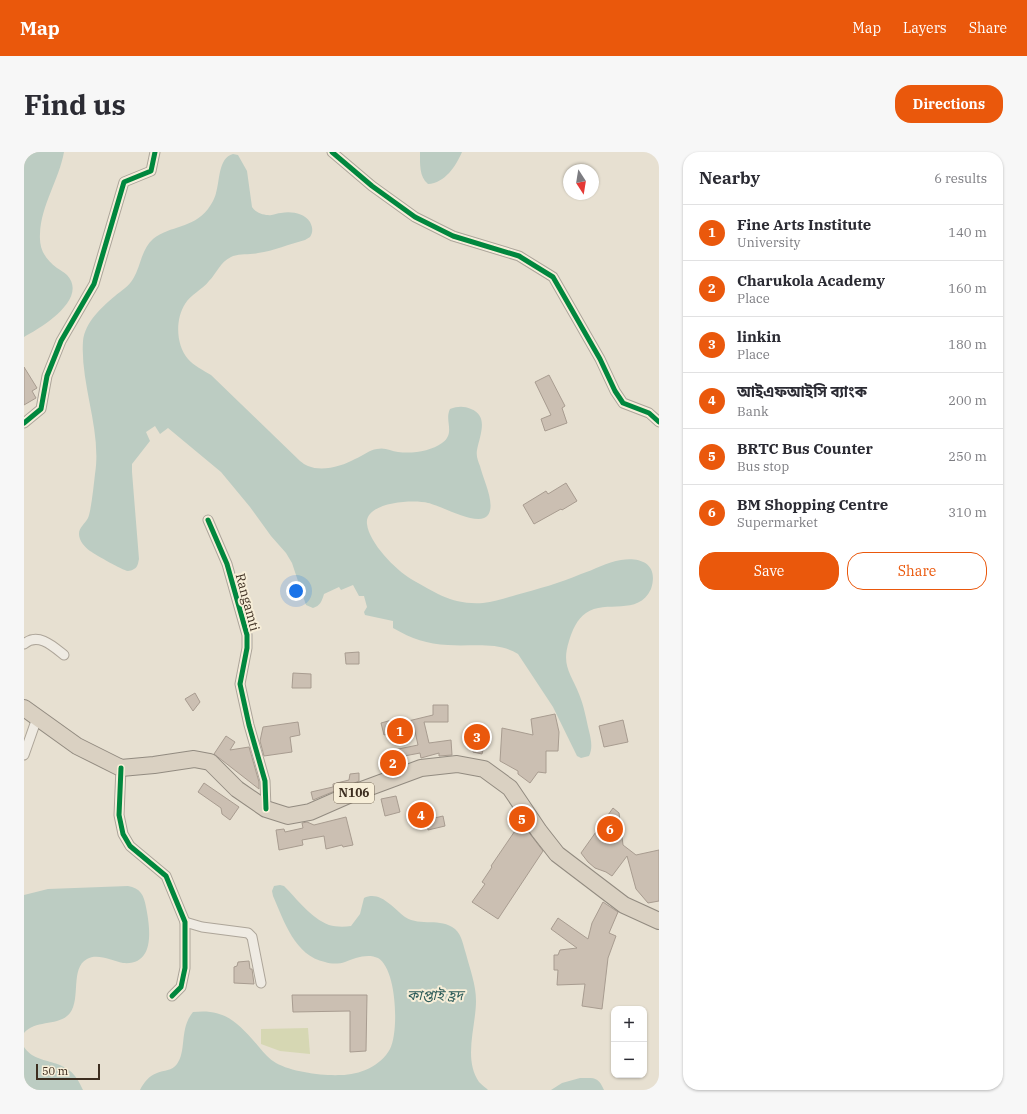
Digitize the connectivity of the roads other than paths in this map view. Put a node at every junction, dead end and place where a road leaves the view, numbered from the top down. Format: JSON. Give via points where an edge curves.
{"nodes":[{"id":1,"x":156,"y":152,"type":"edge"},
{"id":2,"x":332,"y":152,"type":"edge"},
{"id":3,"x":24,"y":422,"type":"edge"},
{"id":4,"x":659,"y":422,"type":"edge"},
{"id":5,"x":208,"y":520,"type":"dead end"},
{"id":6,"x":24,"y":644,"type":"edge"},
{"id":7,"x":64,"y":654,"type":"dead end"},
{"id":8,"x":24,"y":708,"type":"edge"},
{"id":9,"x":37,"y":718,"type":"junction"},
{"id":10,"x":24,"y":755,"type":"edge"},
{"id":11,"x":121,"y":768,"type":"junction"},
{"id":12,"x":266,"y":809,"type":"junction"},
{"id":13,"x":185,"y":922,"type":"junction"},
{"id":14,"x":659,"y":922,"type":"edge"},
{"id":15,"x":260,"y":983,"type":"dead end"},
{"id":16,"x":172,"y":996,"type":"dead end"}],
"edges":[{"from":1,"to":3,"type":"street","via":[[151,171],[124,182],[94,284],[61,341],[47,376],[41,410]]},
{"from":2,"to":4,"type":"street","via":[[372,186],[415,217],[453,236],[519,256],[553,277],[623,403],[649,413]]},
{"from":5,"to":12,"type":"street","name":"Rangamti","via":[[227,564],[247,635],[240,684],[265,781]]},
{"from":6,"to":7,"type":"street","via":[[36,639],[48,642]]},
{"from":8,"to":9,"type":"highway"},
{"from":9,"to":10,"type":"street"},
{"from":9,"to":11,"type":"highway","via":[[77,746]]},
{"from":11,"to":12,"type":"highway","number":"N106","via":[[194,759],[210,762],[237,789]]},
{"from":11,"to":13,"type":"street","via":[[119,815],[123,834],[130,846],[166,876]]},
{"from":12,"to":14,"type":"highway","number":"N106","via":[[288,816],[310,812],[421,768],[457,764],[484,769],[510,788],[557,854],[624,904]]},
{"from":13,"to":15,"type":"street","via":[[202,927],[248,933],[252,938]]},
{"from":13,"to":16,"type":"street","via":[[185,968],[181,987]]}]}
